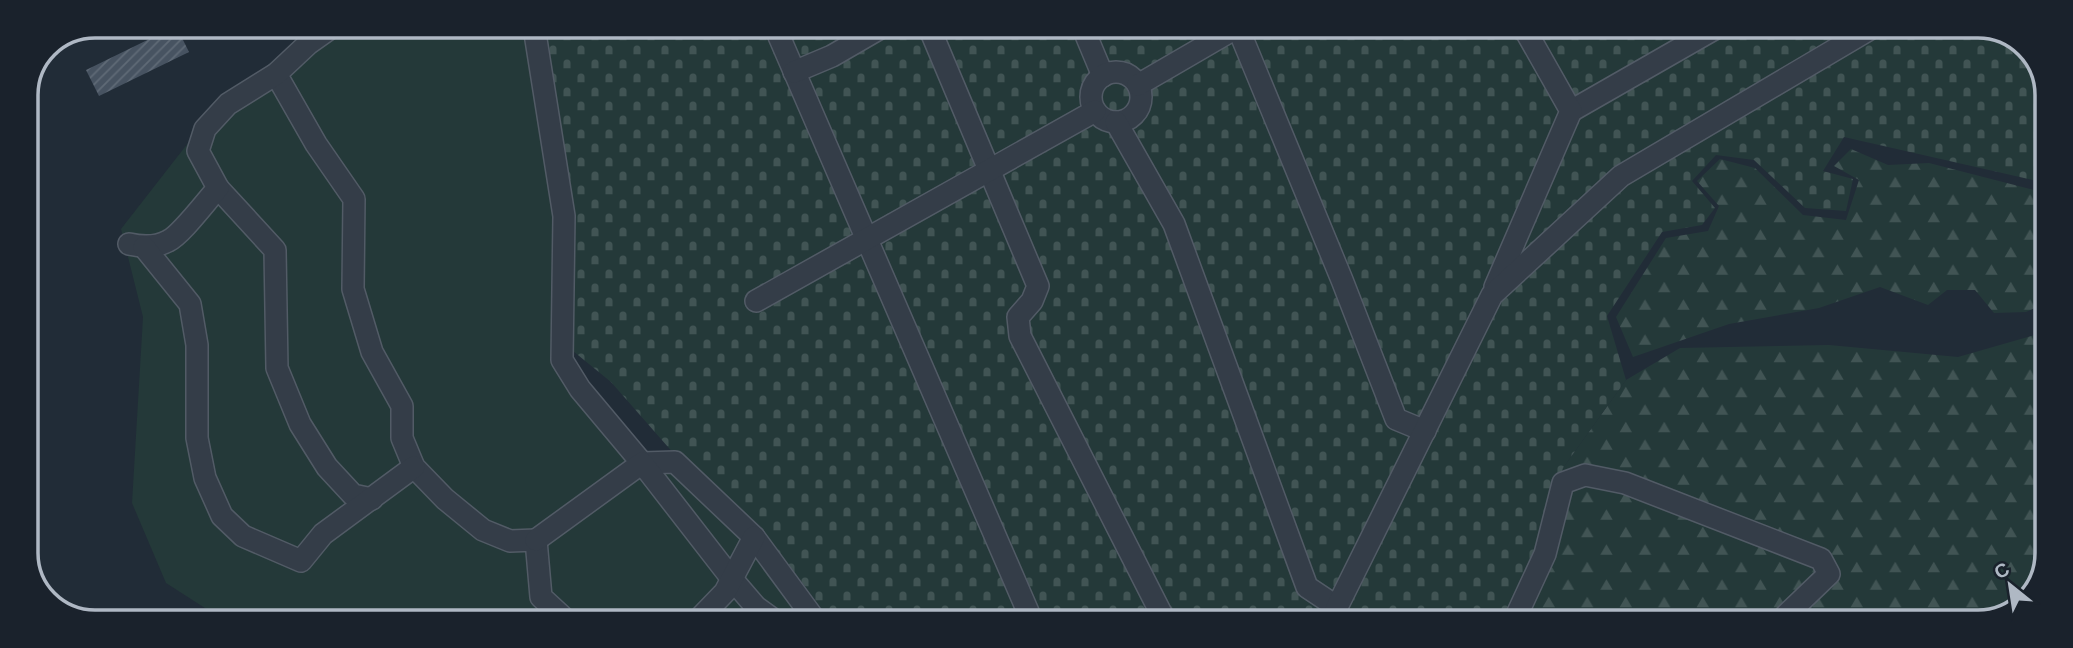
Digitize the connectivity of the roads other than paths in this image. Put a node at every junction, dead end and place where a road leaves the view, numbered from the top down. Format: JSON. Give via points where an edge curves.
{"nodes":[{"id":1,"x":316,"y":38,"type":"edge"},
{"id":2,"x":536,"y":38,"type":"edge"},
{"id":3,"x":780,"y":38,"type":"edge"},
{"id":4,"x":863,"y":38,"type":"edge"},
{"id":5,"x":934,"y":38,"type":"edge"},
{"id":6,"x":1088,"y":38,"type":"edge"},
{"id":7,"x":1220,"y":38,"type":"edge"},
{"id":8,"x":1241,"y":38,"type":"edge"},
{"id":9,"x":1530,"y":38,"type":"edge"},
{"id":10,"x":1694,"y":38,"type":"edge"},
{"id":11,"x":1855,"y":38,"type":"edge"},
{"id":12,"x":794,"y":72,"type":"junction"},
{"id":13,"x":276,"y":74,"type":"junction"},
{"id":14,"x":1103,"y":76,"type":"junction"},
{"id":15,"x":1138,"y":85,"type":"junction"},
{"id":16,"x":1095,"y":111,"type":"junction"},
{"id":17,"x":1571,"y":111,"type":"junction"},
{"id":18,"x":1116,"y":122,"type":"junction"},
{"id":19,"x":988,"y":171,"type":"junction"},
{"id":20,"x":218,"y":188,"type":"junction"},
{"id":21,"x":867,"y":239,"type":"junction"},
{"id":22,"x":1492,"y":295,"type":"junction"},
{"id":23,"x":756,"y":301,"type":"dead end"},
{"id":24,"x":1425,"y":431,"type":"junction"},
{"id":25,"x":642,"y":463,"type":"junction"},
{"id":26,"x":414,"y":467,"type":"junction"},
{"id":27,"x":372,"y":499,"type":"junction"},
{"id":28,"x":754,"y":537,"type":"junction"},
{"id":29,"x":536,"y":540,"type":"junction"},
{"id":30,"x":732,"y":579,"type":"junction"},
{"id":31,"x":555,"y":610,"type":"edge"},
{"id":32,"x":708,"y":610,"type":"edge"},
{"id":33,"x":761,"y":610,"type":"edge"},
{"id":34,"x":809,"y":610,"type":"edge"},
{"id":35,"x":1026,"y":610,"type":"edge"},
{"id":36,"x":1158,"y":610,"type":"edge"},
{"id":37,"x":1331,"y":610,"type":"edge"},
{"id":38,"x":1337,"y":610,"type":"edge"},
{"id":39,"x":1519,"y":610,"type":"edge"},
{"id":40,"x":1791,"y":610,"type":"edge"}],
"edges":[{"from":1,"to":13,"type":"lane"},
{"from":2,"to":25,"type":"lane","via":[[564,216],[562,360],[580,389]]},
{"from":3,"to":12,"type":"lane"},
{"from":4,"to":12,"type":"lane"},
{"from":5,"to":19,"type":"lane"},
{"from":6,"to":14,"type":"lane"},
{"from":7,"to":15,"type":"lane"},
{"from":8,"to":24,"type":"lane","via":[[1395,419]]},
{"from":9,"to":17,"type":"lane"},
{"from":10,"to":17,"type":"lane"},
{"from":11,"to":22,"type":"lane","via":[[1621,176]]},
{"from":12,"to":21,"type":"lane"},
{"from":13,"to":20,"type":"lane","via":[[228,104],[205,129],[198,151]]},
{"from":13,"to":26,"type":"lane","via":[[354,200],[354,289],[372,352],[402,406],[402,438]]},
{"from":14,"to":15,"type":"lane","via":[[1126,74]]},
{"from":14,"to":16,"type":"lane","via":[[1091,95]]},
{"from":15,"to":18,"type":"lane","via":[[1137,109]]},
{"from":16,"to":18,"type":"lane"},
{"from":16,"to":19,"type":"lane"},
{"from":17,"to":22,"type":"lane"},
{"from":18,"to":37,"type":"lane","via":[[1174,224],[1307,587]]},
{"from":19,"to":21,"type":"lane"},
{"from":19,"to":36,"type":"lane","via":[[1038,286],[1018,317],[1020,336]]},
{"from":20,"to":27,"type":"lane","via":[[275,250],[277,368],[300,424],[327,467],[353,495]]},
{"from":20,"to":27,"type":"lane","via":[[169,241],[137,246],[190,304],[197,345],[197,438],[205,478],[222,516],[243,536],[301,561],[323,534]]},
{"from":21,"to":23,"type":"lane"},
{"from":21,"to":35,"type":"lane"},
{"from":22,"to":24,"type":"lane"},
{"from":24,"to":38,"type":"lane"},
{"from":25,"to":28,"type":"lane","via":[[675,462]]},
{"from":25,"to":29,"type":"lane"},
{"from":25,"to":30,"type":"lane"},
{"from":26,"to":27,"type":"lane"},
{"from":26,"to":29,"type":"lane","via":[[483,530],[509,541]]},
{"from":28,"to":30,"type":"lane"},
{"from":28,"to":34,"type":"lane"},
{"from":29,"to":31,"type":"lane","via":[[541,597]]},
{"from":30,"to":32,"type":"lane"},
{"from":30,"to":33,"type":"lane"},
{"from":39,"to":40,"type":"lane","via":[[1545,554],[1563,483],[1585,475],[1625,483],[1821,559],[1829,574]]}]}
